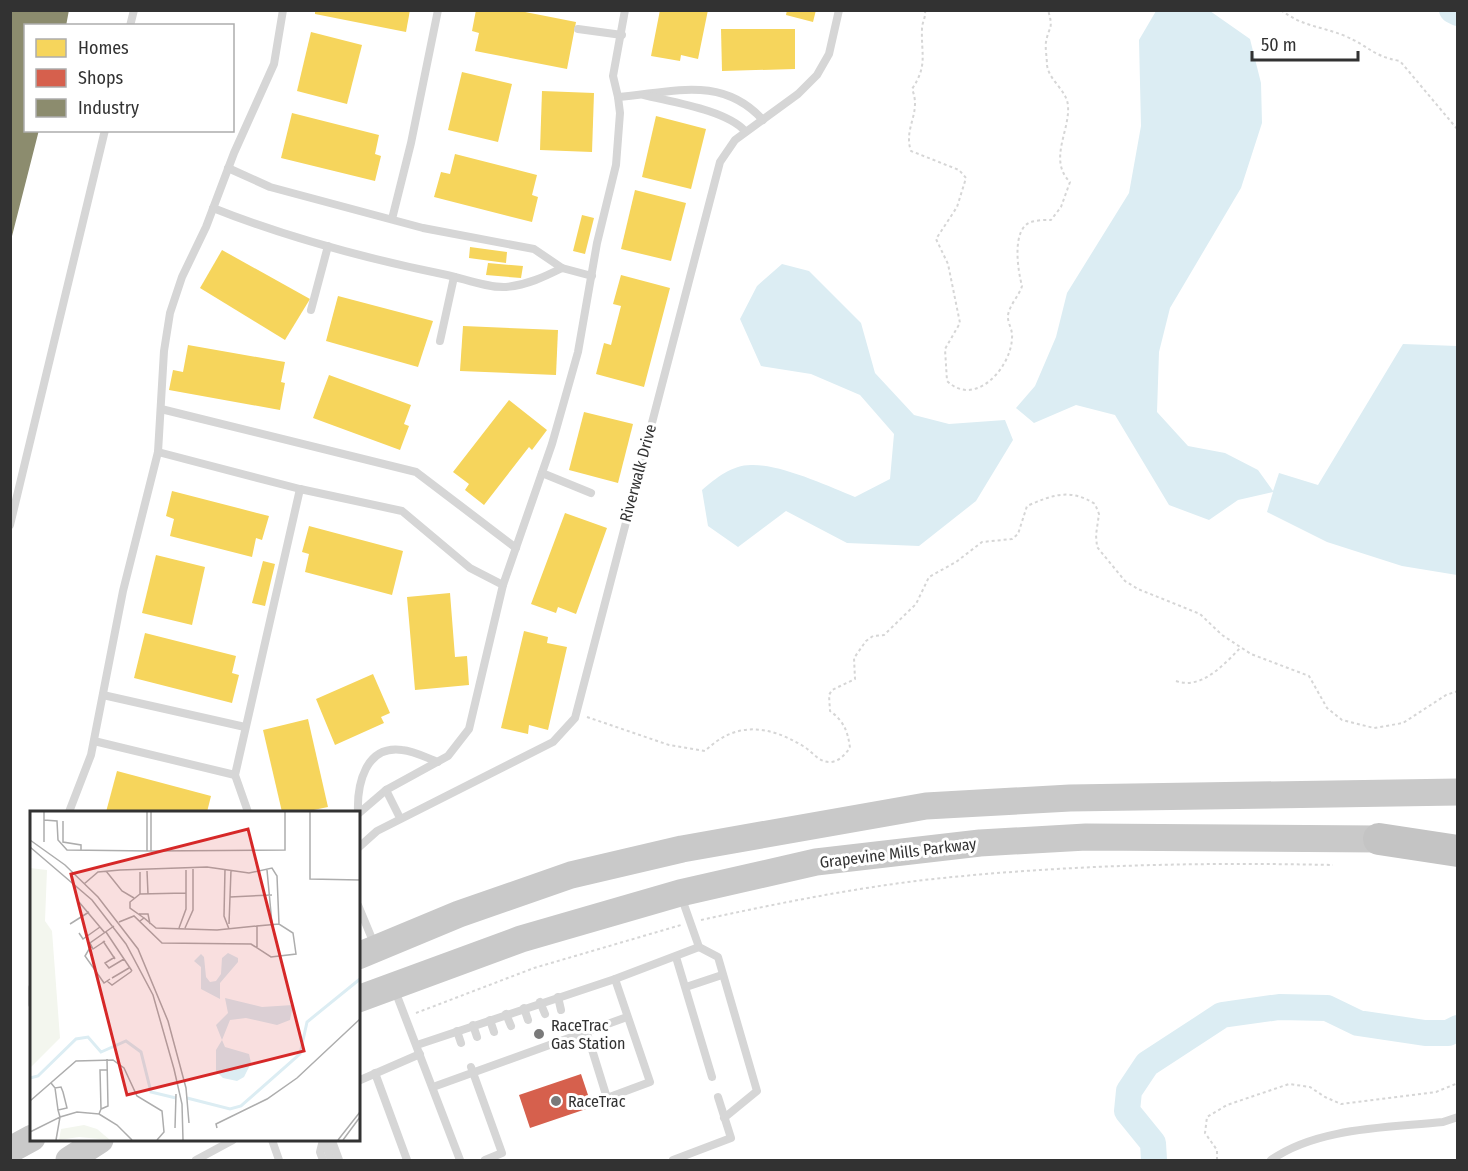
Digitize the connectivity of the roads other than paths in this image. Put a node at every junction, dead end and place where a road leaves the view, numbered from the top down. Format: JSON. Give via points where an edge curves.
{"nodes":[{"id":1,"x":283,"y":10,"type":"edge"},
{"id":2,"x":438,"y":10,"type":"edge"},
{"id":3,"x":626,"y":10,"type":"edge"},
{"id":4,"x":839,"y":10,"type":"edge"},
{"id":5,"x":578,"y":29,"type":"dead end"},
{"id":6,"x":622,"y":35,"type":"junction"},
{"id":7,"x":644,"y":95,"type":"junction"},
{"id":8,"x":618,"y":97,"type":"junction"},
{"id":9,"x":763,"y":120,"type":"junction"},
{"id":10,"x":746,"y":131,"type":"junction"},
{"id":11,"x":105,"y":132,"type":"edge"},
{"id":12,"x":228,"y":168,"type":"junction"},
{"id":13,"x":213,"y":208,"type":"junction"},
{"id":14,"x":392,"y":219,"type":"junction"},
{"id":15,"x":328,"y":246,"type":"junction"},
{"id":16,"x":562,"y":268,"type":"junction"},
{"id":17,"x":592,"y":276,"type":"junction"},
{"id":18,"x":454,"y":277,"type":"junction"},
{"id":19,"x":311,"y":310,"type":"dead end"},
{"id":20,"x":440,"y":341,"type":"dead end"},
{"id":21,"x":161,"y":409,"type":"junction"},
{"id":22,"x":158,"y":452,"type":"junction"},
{"id":23,"x":542,"y":473,"type":"junction"},
{"id":24,"x":300,"y":489,"type":"junction"},
{"id":25,"x":591,"y":493,"type":"dead end"},
{"id":26,"x":10,"y":525,"type":"edge"},
{"id":27,"x":516,"y":548,"type":"junction"},
{"id":28,"x":503,"y":585,"type":"junction"},
{"id":29,"x":103,"y":695,"type":"junction"},
{"id":30,"x":245,"y":728,"type":"junction"},
{"id":31,"x":94,"y":741,"type":"junction"},
{"id":32,"x":438,"y":762,"type":"junction"},
{"id":33,"x":235,"y":775,"type":"junction"},
{"id":34,"x":386,"y":790,"type":"junction"},
{"id":35,"x":1458,"y":792,"type":"edge"},
{"id":36,"x":1166,"y":796,"type":"junction"},
{"id":37,"x":70,"y":811,"type":"edge"},
{"id":38,"x":247,"y":811,"type":"edge"},
{"id":39,"x":358,"y":811,"type":"edge"},
{"id":40,"x":360,"y":812,"type":"edge"},
{"id":41,"x":400,"y":818,"type":"junction"},
{"id":42,"x":1458,"y":829,"type":"edge"},
{"id":43,"x":1142,"y":838,"type":"junction"},
{"id":44,"x":1379,"y":838,"type":"junction"},
{"id":45,"x":360,"y":846,"type":"edge"},
{"id":46,"x":1458,"y":851,"type":"edge"},
{"id":47,"x":680,"y":893,"type":"junction"},
{"id":48,"x":360,"y":916,"type":"edge"},
{"id":49,"x":699,"y":947,"type":"junction"},
{"id":50,"x":367,"y":953,"type":"edge"},
{"id":51,"x":676,"y":957,"type":"junction"},
{"id":52,"x":722,"y":975,"type":"junction"},
{"id":53,"x":615,"y":979,"type":"junction"},
{"id":54,"x":393,"y":985,"type":"junction"},
{"id":55,"x":686,"y":987,"type":"junction"},
{"id":56,"x":573,"y":991,"type":"junction"},
{"id":57,"x":558,"y":997,"type":"junction"},
{"id":58,"x":360,"y":998,"type":"edge"},
{"id":59,"x":540,"y":1002,"type":"junction"},
{"id":60,"x":577,"y":1002,"type":"dead end"},
{"id":61,"x":524,"y":1008,"type":"junction"},
{"id":62,"x":561,"y":1010,"type":"dead end"},
{"id":63,"x":506,"y":1014,"type":"junction"},
{"id":64,"x":545,"y":1014,"type":"dead end"},
{"id":65,"x":627,"y":1017,"type":"junction"},
{"id":66,"x":490,"y":1020,"type":"junction"},
{"id":67,"x":528,"y":1020,"type":"dead end"},
{"id":68,"x":473,"y":1026,"type":"junction"},
{"id":69,"x":511,"y":1026,"type":"dead end"},
{"id":70,"x":587,"y":1030,"type":"junction"},
{"id":71,"x":457,"y":1031,"type":"junction"},
{"id":72,"x":494,"y":1032,"type":"dead end"},
{"id":73,"x":477,"y":1037,"type":"dead end"},
{"id":74,"x":461,"y":1042,"type":"dead end"},
{"id":75,"x":418,"y":1049,"type":"junction"},
{"id":76,"x":472,"y":1071,"type":"junction"},
{"id":77,"x":375,"y":1073,"type":"junction"},
{"id":78,"x":712,"y":1077,"type":"dead end"},
{"id":79,"x":360,"y":1080,"type":"edge"},
{"id":80,"x":433,"y":1087,"type":"junction"},
{"id":81,"x":718,"y":1097,"type":"dead end"},
{"id":82,"x":724,"y":1118,"type":"junction"},
{"id":83,"x":1458,"y":1118,"type":"edge"},
{"id":84,"x":30,"y":1139,"type":"edge"},
{"id":85,"x":99,"y":1141,"type":"edge"},
{"id":86,"x":231,"y":1141,"type":"edge"},
{"id":87,"x":272,"y":1141,"type":"edge"},
{"id":88,"x":325,"y":1141,"type":"edge"},
{"id":89,"x":325,"y":1141,"type":"edge"},
{"id":90,"x":332,"y":1141,"type":"edge"},
{"id":91,"x":10,"y":1150,"type":"edge"},
{"id":92,"x":69,"y":1161,"type":"edge"},
{"id":93,"x":196,"y":1161,"type":"edge"},
{"id":94,"x":279,"y":1161,"type":"edge"},
{"id":95,"x":323,"y":1161,"type":"edge"},
{"id":96,"x":331,"y":1161,"type":"edge"},
{"id":97,"x":339,"y":1161,"type":"edge"},
{"id":98,"x":407,"y":1161,"type":"edge"},
{"id":99,"x":460,"y":1161,"type":"edge"},
{"id":100,"x":485,"y":1161,"type":"edge"},
{"id":101,"x":673,"y":1161,"type":"edge"},
{"id":102,"x":1270,"y":1161,"type":"edge"}],
"edges":[{"from":1,"to":12,"type":"lane","via":[[274,64]]},
{"from":2,"to":14,"type":"lane"},
{"from":3,"to":6,"type":"lane"},
{"from":4,"to":9,"type":"lane","name":"Riverwalk Drive","via":[[829,54],[817,75]]},
{"from":5,"to":6,"type":"lane"},
{"from":6,"to":8,"type":"lane","via":[[613,76]]},
{"from":7,"to":8,"type":"lane"},
{"from":7,"to":9,"type":"lane","via":[[697,88],[748,103]]},
{"from":7,"to":10,"type":"lane","via":[[720,116]]},
{"from":8,"to":17,"type":"lane","via":[[616,165]]},
{"from":9,"to":10,"type":"lane","name":"Riverwalk Drive"},
{"from":10,"to":41,"type":"lane","name":"Riverwalk Drive","via":[[720,162],[706,207],[576,713],[553,742]]},
{"from":11,"to":26,"type":"lane"},
{"from":12,"to":13,"type":"lane"},
{"from":12,"to":14,"type":"lane","via":[[270,187]]},
{"from":13,"to":15,"type":"lane","via":[[254,225]]},
{"from":13,"to":21,"type":"lane","via":[[170,313]]},
{"from":14,"to":16,"type":"lane","via":[[534,249]]},
{"from":15,"to":18,"type":"lane"},
{"from":15,"to":19,"type":"lane"},
{"from":16,"to":17,"type":"lane"},
{"from":16,"to":18,"type":"lane","via":[[534,282],[504,287]]},
{"from":17,"to":23,"type":"lane","via":[[578,352]]},
{"from":18,"to":20,"type":"lane"},
{"from":21,"to":22,"type":"lane"},
{"from":21,"to":27,"type":"lane","via":[[416,472]]},
{"from":22,"to":24,"type":"lane"},
{"from":22,"to":29,"type":"lane","via":[[123,591]]},
{"from":23,"to":25,"type":"lane"},
{"from":23,"to":27,"type":"lane"},
{"from":24,"to":28,"type":"lane","via":[[402,511],[470,568]]},
{"from":24,"to":30,"type":"lane"},
{"from":27,"to":28,"type":"lane"},
{"from":28,"to":32,"type":"lane","via":[[469,729],[448,756]]},
{"from":29,"to":30,"type":"lane"},
{"from":29,"to":31,"type":"lane"},
{"from":30,"to":33,"type":"lane"},
{"from":31,"to":33,"type":"lane"},
{"from":31,"to":37,"type":"lane"},
{"from":32,"to":34,"type":"lane"},
{"from":32,"to":39,"type":"lane","via":[[403,750],[389,750],[373,758],[362,773],[357,790]]},
{"from":33,"to":38,"type":"lane"},
{"from":34,"to":40,"type":"lane"},
{"from":34,"to":41,"type":"lane"},
{"from":35,"to":36,"type":"main road"},
{"from":36,"to":43,"type":"main road","via":[[1161,820]]},
{"from":36,"to":50,"type":"main road","via":[[926,806],[682,849],[571,874],[459,914]]},
{"from":41,"to":45,"type":"lane","name":"Riverwalk Drive","via":[[376,831]]},
{"from":42,"to":44,"type":"highway","name":"Grapevine Mills Parkway"},
{"from":43,"to":44,"type":"main road","name":"Grapevine Mills Parkway"},
{"from":43,"to":47,"type":"main road","name":"Grapevine Mills Parkway","via":[[1086,837],[882,853],[816,862]]},
{"from":44,"to":46,"type":"highway"},
{"from":47,"to":49,"type":"lane"},
{"from":47,"to":54,"type":"main road","name":"Grapevine Mills Parkway","via":[[521,939]]},
{"from":48,"to":50,"type":"lane"},
{"from":49,"to":51,"type":"lane"},
{"from":49,"to":52,"type":"lane","via":[[718,957]]},
{"from":50,"to":54,"type":"main road"},
{"from":51,"to":53,"type":"lane"},
{"from":51,"to":55,"type":"lane"},
{"from":52,"to":55,"type":"lane"},
{"from":52,"to":82,"type":"lane","via":[[757,1091]]},
{"from":53,"to":56,"type":"lane"},
{"from":53,"to":65,"type":"lane"},
{"from":54,"to":58,"type":"main road","name":"Grapevine Mills Parkway"},
{"from":54,"to":75,"type":"lane"},
{"from":55,"to":78,"type":"lane"},
{"from":56,"to":57,"type":"lane"},
{"from":56,"to":60,"type":"lane"},
{"from":57,"to":59,"type":"lane"},
{"from":57,"to":62,"type":"lane"},
{"from":59,"to":61,"type":"lane"},
{"from":59,"to":64,"type":"lane"},
{"from":61,"to":63,"type":"lane"},
{"from":61,"to":67,"type":"lane"},
{"from":63,"to":66,"type":"lane"},
{"from":63,"to":69,"type":"lane"},
{"from":65,"to":70,"type":"lane"},
{"from":65,"to":70,"type":"lane","via":[[650,1082],[607,1098]]},
{"from":66,"to":68,"type":"lane"},
{"from":66,"to":72,"type":"lane"},
{"from":68,"to":71,"type":"lane"},
{"from":68,"to":73,"type":"lane"},
{"from":70,"to":76,"type":"lane"},
{"from":71,"to":74,"type":"lane"},
{"from":71,"to":75,"type":"lane"},
{"from":75,"to":77,"type":"lane"},
{"from":75,"to":80,"type":"lane"},
{"from":76,"to":80,"type":"lane"},
{"from":76,"to":100,"type":"lane","via":[[502,1153]]},
{"from":77,"to":79,"type":"lane"},
{"from":77,"to":98,"type":"lane"},
{"from":80,"to":99,"type":"lane"},
{"from":81,"to":82,"type":"lane"},
{"from":82,"to":101,"type":"lane","via":[[731,1138]]},
{"from":83,"to":102,"type":"lane","via":[[1328,1136]]},
{"from":84,"to":91,"type":"main road"},
{"from":85,"to":92,"type":"main road"},
{"from":86,"to":93,"type":"lane"},
{"from":87,"to":94,"type":"lane"},
{"from":88,"to":95,"type":"lane","via":[[320,1152]]},
{"from":89,"to":96,"type":"lane"},
{"from":90,"to":97,"type":"lane"}]}
